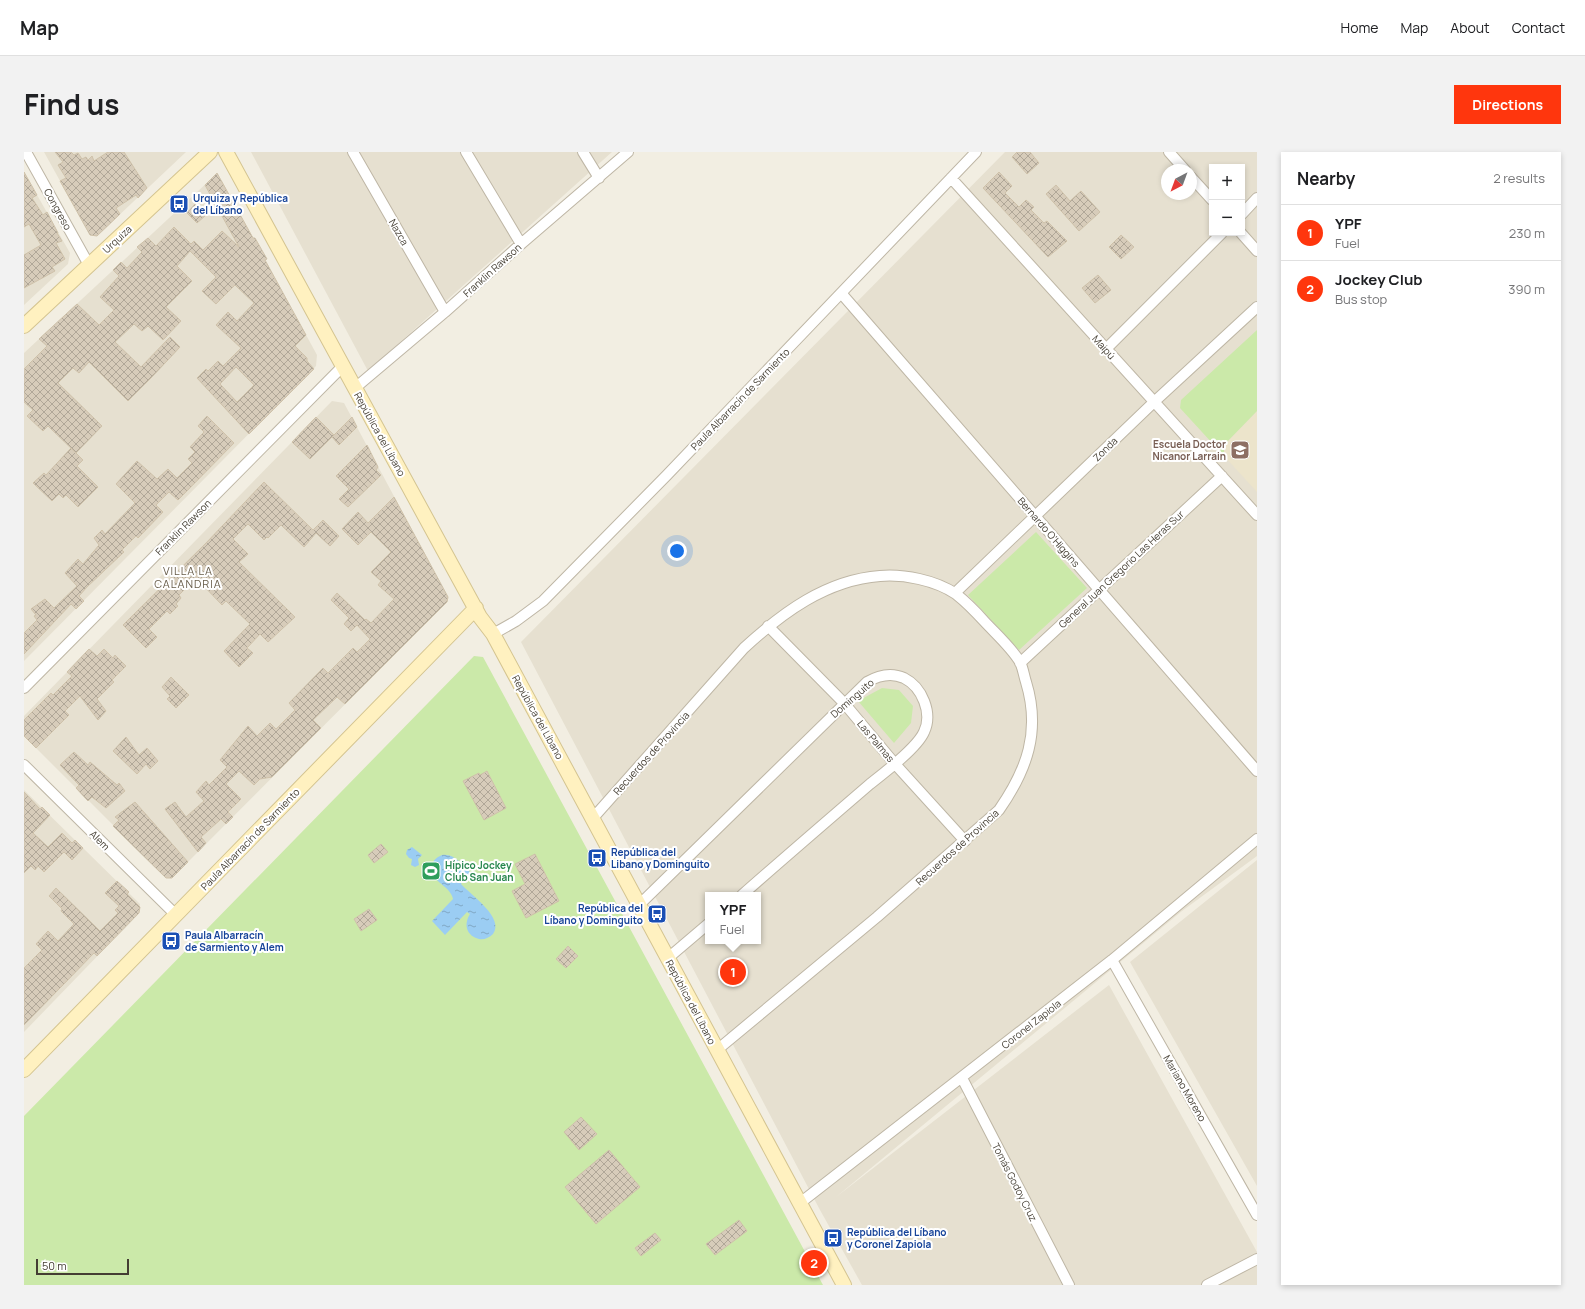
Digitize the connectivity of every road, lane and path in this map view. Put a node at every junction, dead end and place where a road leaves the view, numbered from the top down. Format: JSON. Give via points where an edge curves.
{"nodes":[{"id":1,"x":26,"y":152,"type":"edge"},
{"id":2,"x":210,"y":152,"type":"edge"},
{"id":3,"x":226,"y":152,"type":"edge"},
{"id":4,"x":353,"y":152,"type":"edge"},
{"id":5,"x":466,"y":152,"type":"edge"},
{"id":6,"x":583,"y":152,"type":"edge"},
{"id":7,"x":628,"y":152,"type":"edge"},
{"id":8,"x":976,"y":152,"type":"edge"},
{"id":9,"x":1169,"y":152,"type":"edge"},
{"id":10,"x":1180,"y":164,"type":"edge"},
{"id":11,"x":599,"y":178,"type":"junction"},
{"id":12,"x":952,"y":178,"type":"junction"},
{"id":13,"x":1197,"y":184,"type":"edge"},
{"id":14,"x":1209,"y":197,"type":"edge"},
{"id":15,"x":1257,"y":198,"type":"edge"},
{"id":16,"x":1245,"y":211,"type":"edge"},
{"id":17,"x":1219,"y":236,"type":"edge"},
{"id":18,"x":1244,"y":236,"type":"edge"},
{"id":19,"x":521,"y":244,"type":"junction"},
{"id":20,"x":1257,"y":251,"type":"edge"},
{"id":21,"x":89,"y":265,"type":"junction"},
{"id":22,"x":841,"y":293,"type":"junction"},
{"id":23,"x":1257,"y":307,"type":"edge"},
{"id":24,"x":445,"y":312,"type":"junction"},
{"id":25,"x":24,"y":326,"type":"edge"},
{"id":26,"x":1106,"y":348,"type":"junction"},
{"id":27,"x":343,"y":366,"type":"junction"},
{"id":28,"x":355,"y":388,"type":"junction"},
{"id":29,"x":1154,"y":402,"type":"junction"},
{"id":30,"x":1222,"y":476,"type":"junction"},
{"id":31,"x":1257,"y":515,"type":"edge"},
{"id":32,"x":1035,"y":516,"type":"junction"},
{"id":33,"x":1099,"y":590,"type":"junction"},
{"id":34,"x":954,"y":593,"type":"junction"},
{"id":35,"x":476,"y":608,"type":"junction"},
{"id":36,"x":768,"y":626,"type":"junction"},
{"id":37,"x":493,"y":634,"type":"junction"},
{"id":38,"x":1020,"y":663,"type":"junction"},
{"id":39,"x":24,"y":688,"type":"edge"},
{"id":40,"x":844,"y":703,"type":"junction"},
{"id":41,"x":894,"y":764,"type":"junction"},
{"id":42,"x":24,"y":765,"type":"edge"},
{"id":43,"x":1257,"y":771,"type":"edge"},
{"id":44,"x":594,"y":818,"type":"junction"},
{"id":45,"x":1257,"y":839,"type":"edge"},
{"id":46,"x":965,"y":841,"type":"junction"},
{"id":47,"x":745,"y":892,"type":"edge"},
{"id":48,"x":639,"y":905,"type":"junction"},
{"id":49,"x":176,"y":915,"type":"junction"},
{"id":50,"x":705,"y":927,"type":"edge"},
{"id":51,"x":668,"y":958,"type":"junction"},
{"id":52,"x":1112,"y":960,"type":"junction"},
{"id":53,"x":717,"y":1050,"type":"junction"},
{"id":54,"x":24,"y":1070,"type":"edge"},
{"id":55,"x":962,"y":1078,"type":"junction"},
{"id":56,"x":800,"y":1203,"type":"junction"},
{"id":57,"x":1257,"y":1215,"type":"edge"},
{"id":58,"x":1257,"y":1259,"type":"edge"},
{"id":59,"x":844,"y":1285,"type":"edge"},
{"id":60,"x":1068,"y":1285,"type":"edge"},
{"id":61,"x":1207,"y":1285,"type":"edge"}],
"edges":[{"from":1,"to":21,"type":"street","name":"Congreso"},
{"from":2,"to":21,"type":"main road","name":"Urquiza"},
{"from":3,"to":27,"type":"main road","name":"República del Líbano"},
{"from":4,"to":24,"type":"street","name":"Nazca"},
{"from":5,"to":19,"type":"street"},
{"from":6,"to":11,"type":"street"},
{"from":7,"to":11,"type":"street","name":"Franklin Rawson"},
{"from":8,"to":12,"type":"street","name":"Paula Albarracín de Sarmiento"},
{"from":9,"to":10,"type":"street"},
{"from":11,"to":19,"type":"street","name":"Franklin Rawson"},
{"from":12,"to":22,"type":"street","name":"Paula Albarracín de Sarmiento"},
{"from":12,"to":26,"type":"street","name":"Maipú"},
{"from":13,"to":14,"type":"street"},
{"from":15,"to":16,"type":"street"},
{"from":17,"to":26,"type":"street"},
{"from":18,"to":20,"type":"street"},
{"from":19,"to":24,"type":"street","name":"Franklin Rawson"},
{"from":21,"to":25,"type":"main road","name":"Urquiza"},
{"from":22,"to":32,"type":"street","name":"Bernardo O'Higgins"},
{"from":22,"to":37,"type":"street","name":"Paula Albarracín de Sarmiento","via":[[543,601]]},
{"from":23,"to":29,"type":"street","name":"Zonda"},
{"from":24,"to":28,"type":"street","name":"Franklin Rawson"},
{"from":26,"to":29,"type":"street","name":"Maipú"},
{"from":27,"to":28,"type":"main road","name":"República del Líbano"},
{"from":27,"to":39,"type":"street","name":"Franklin Rawson"},
{"from":28,"to":35,"type":"main road","name":"República del Líbano"},
{"from":29,"to":30,"type":"street","name":"Maipú"},
{"from":29,"to":32,"type":"street","name":"Zonda"},
{"from":30,"to":31,"type":"street","name":"Maipú"},
{"from":30,"to":33,"type":"street","name":"General Juan Gregorio Las Heras Sur"},
{"from":32,"to":33,"type":"street","name":"Bernardo O'Higgins"},
{"from":32,"to":34,"type":"street","name":"Zonda"},
{"from":33,"to":38,"type":"street","name":"General Juan Gregorio Las Heras Sur"},
{"from":33,"to":43,"type":"street","name":"Bernardo O'Higgins"},
{"from":34,"to":36,"type":"street","name":"Recuerdos de Provincia","via":[[930,582],[905,576],[855,580],[818,594]]},
{"from":34,"to":38,"type":"street","name":"Recuerdos de Provincia","via":[[1008,646]]},
{"from":35,"to":37,"type":"main road","name":"República del Líbano"},
{"from":35,"to":49,"type":"main road","name":"Paula Albarracín de Sarmiento"},
{"from":36,"to":40,"type":"street","name":"Las Palmas"},
{"from":36,"to":44,"type":"street","name":"Recuerdos de Provincia","via":[[744,648]]},
{"from":37,"to":44,"type":"main road","name":"República del Líbano"},
{"from":38,"to":46,"type":"street","name":"Recuerdos de Provincia","via":[[1030,696],[1033,730],[1026,759],[1013,790],[999,810]]},
{"from":40,"to":41,"type":"street","name":"Las Palmas"},
{"from":40,"to":41,"type":"street","name":"Dominguito","via":[[867,682],[880,675],[897,675],[911,682],[920,692],[926,707],[925,731]]},
{"from":40,"to":48,"type":"street","name":"Dominguito"},
{"from":41,"to":46,"type":"street","name":"Las Palmas"},
{"from":41,"to":47,"type":"street","name":"Dominguito"},
{"from":42,"to":49,"type":"street","name":"Alem"},
{"from":44,"to":48,"type":"main road","name":"República del Líbano"},
{"from":45,"to":52,"type":"street","name":"Coronel Zapiola"},
{"from":46,"to":53,"type":"street","name":"Recuerdos de Provincia"},
{"from":48,"to":51,"type":"main road","name":"República del Líbano"},
{"from":49,"to":54,"type":"main road","name":"Paula Albarracín de Sarmiento"},
{"from":50,"to":51,"type":"street"},
{"from":51,"to":53,"type":"main road","name":"República del Líbano"},
{"from":52,"to":55,"type":"street","name":"Coronel Zapiola"},
{"from":52,"to":57,"type":"street","name":"Mariano Moreno"},
{"from":53,"to":56,"type":"main road","name":"República del Líbano"},
{"from":55,"to":56,"type":"street","name":"Coronel Zapiola"},
{"from":55,"to":60,"type":"street","name":"Tomás Godoy Cruz"},
{"from":56,"to":59,"type":"main road","name":"República del Líbano"},
{"from":58,"to":61,"type":"street"}]}
